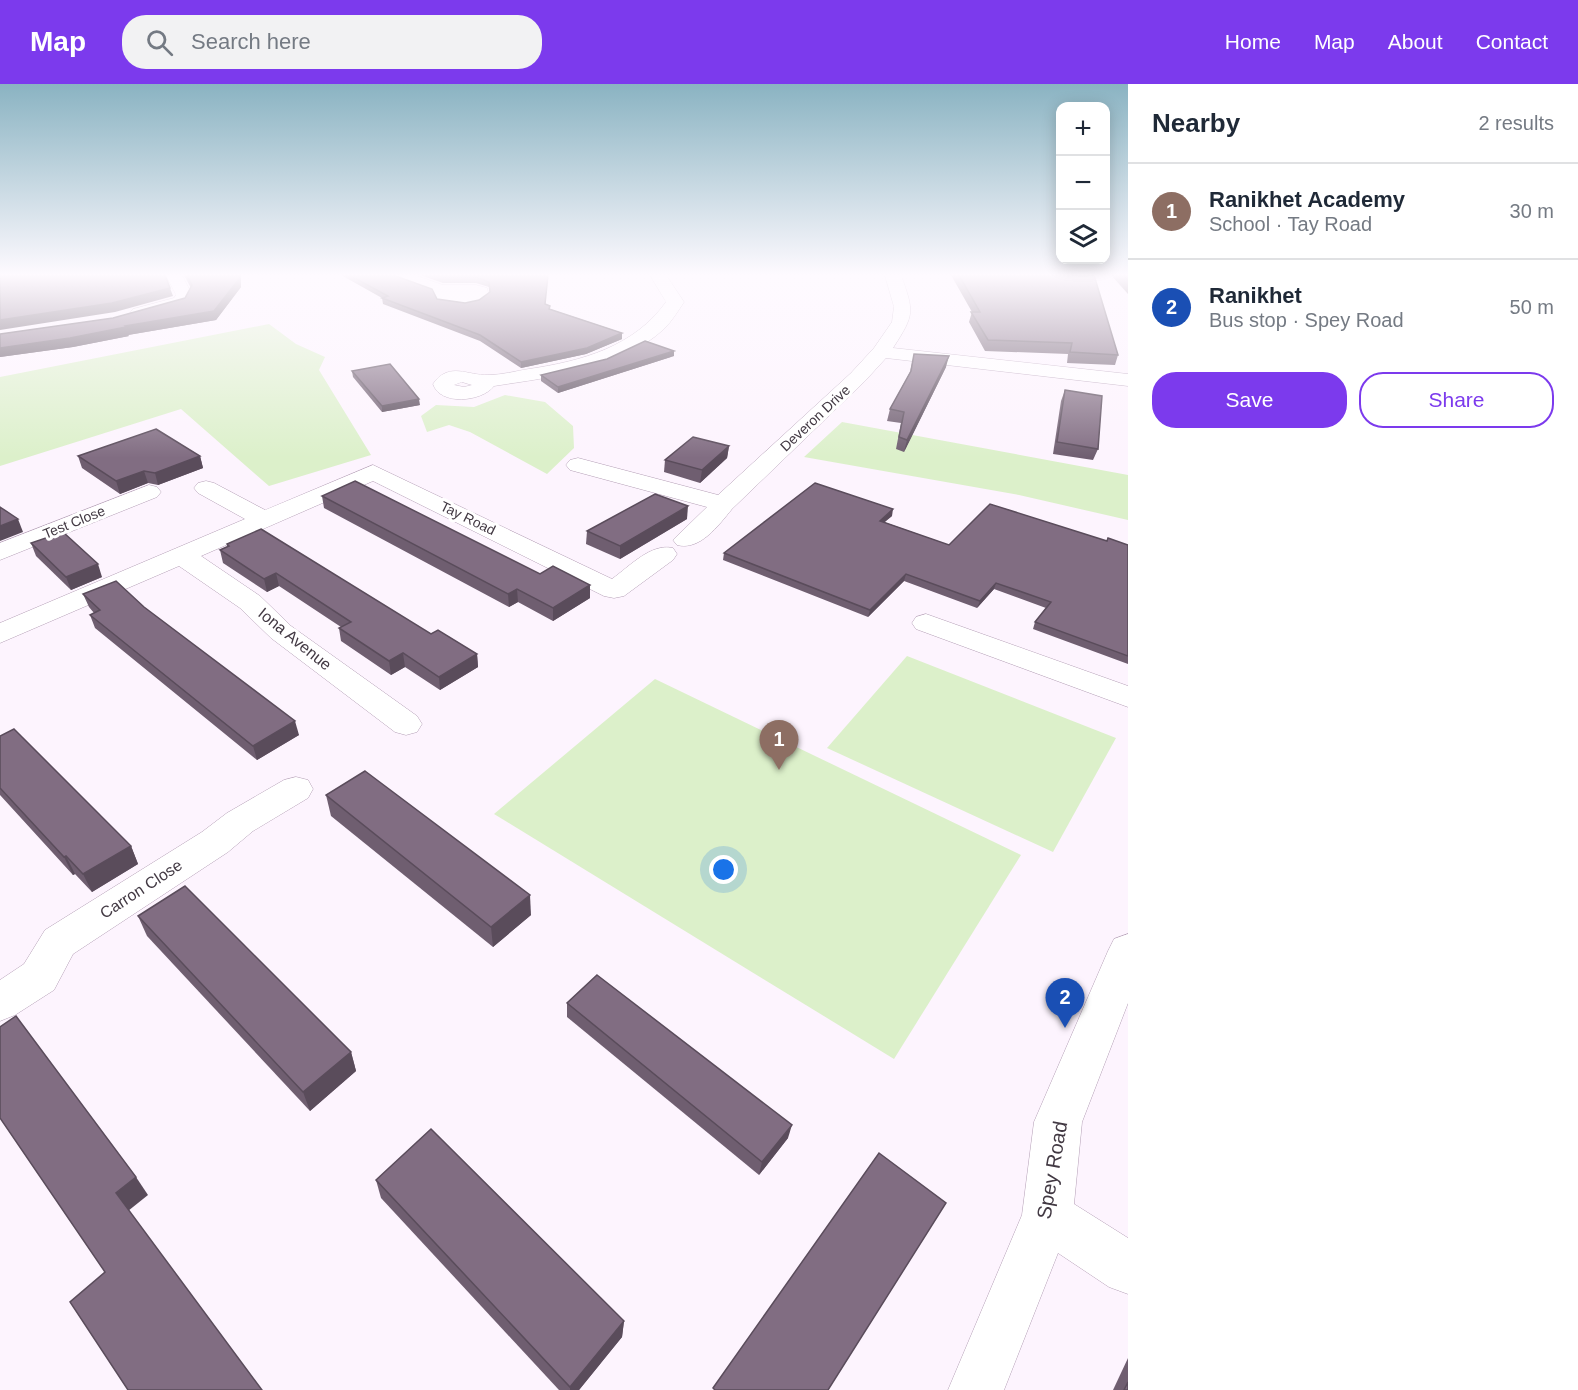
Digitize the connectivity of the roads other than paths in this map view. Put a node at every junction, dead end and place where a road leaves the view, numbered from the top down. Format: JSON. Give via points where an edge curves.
{"nodes":[{"id":1,"x":645,"y":336,"type":"edge"},
{"id":2,"x":891,"y":336,"type":"edge"},
{"id":3,"x":881,"y":352,"type":"junction"},
{"id":4,"x":1128,"y":381,"type":"edge"},
{"id":5,"x":483,"y":382,"type":"dead end"},
{"id":6,"x":578,"y":465,"type":"dead end"},
{"id":7,"x":206,"y":488,"type":"dead end"},
{"id":8,"x":149,"y":492,"type":"dead end"},
{"id":9,"x":723,"y":504,"type":"junction"},
{"id":10,"x":264,"y":519,"type":"junction"},
{"id":11,"x":686,"y":540,"type":"dead end"},
{"id":12,"x":0,"y":552,"type":"edge"},
{"id":13,"x":664,"y":554,"type":"dead end"},
{"id":14,"x":181,"y":555,"type":"junction"},
{"id":15,"x":926,"y":623,"type":"dead end"},
{"id":16,"x":3,"y":628,"type":"edge"},
{"id":17,"x":1128,"y":697,"type":"edge"},
{"id":18,"x":406,"y":724,"type":"dead end"},
{"id":19,"x":296,"y":789,"type":"dead end"},
{"id":20,"x":1128,"y":951,"type":"edge"},
{"id":21,"x":0,"y":1002,"type":"edge"},
{"id":22,"x":1047,"y":1216,"type":"junction"},
{"id":23,"x":1128,"y":1268,"type":"edge"},
{"id":24,"x":976,"y":1390,"type":"edge"}],
"edges":[{"from":1,"to":5,"type":"street","via":[[611,354],[551,372]]},
{"from":2,"to":3,"type":"street","name":"Deveron Drive"},
{"from":3,"to":4,"type":"street"},
{"from":3,"to":9,"type":"street","name":"Deveron Drive"},
{"from":6,"to":9,"type":"street"},
{"from":7,"to":10,"type":"street"},
{"from":8,"to":12,"type":"street","name":"Test Close"},
{"from":9,"to":11,"type":"street","name":"Deveron Drive"},
{"from":10,"to":13,"type":"street","name":"Tay Road","via":[[373,472],[614,590]]},
{"from":10,"to":14,"type":"street","name":"Tay Road"},
{"from":14,"to":16,"type":"street","name":"Tay Road"},
{"from":14,"to":18,"type":"street","name":"Iona Avenue","via":[[250,602],[281,632]]},
{"from":15,"to":17,"type":"street"},
{"from":19,"to":21,"type":"street","name":"Carron Close","via":[[59,942],[39,977]]},
{"from":20,"to":22,"type":"street","name":"Spey Road","via":[[1058,1122]]},
{"from":22,"to":23,"type":"street"},
{"from":22,"to":24,"type":"street","name":"Spey Road"}]}
